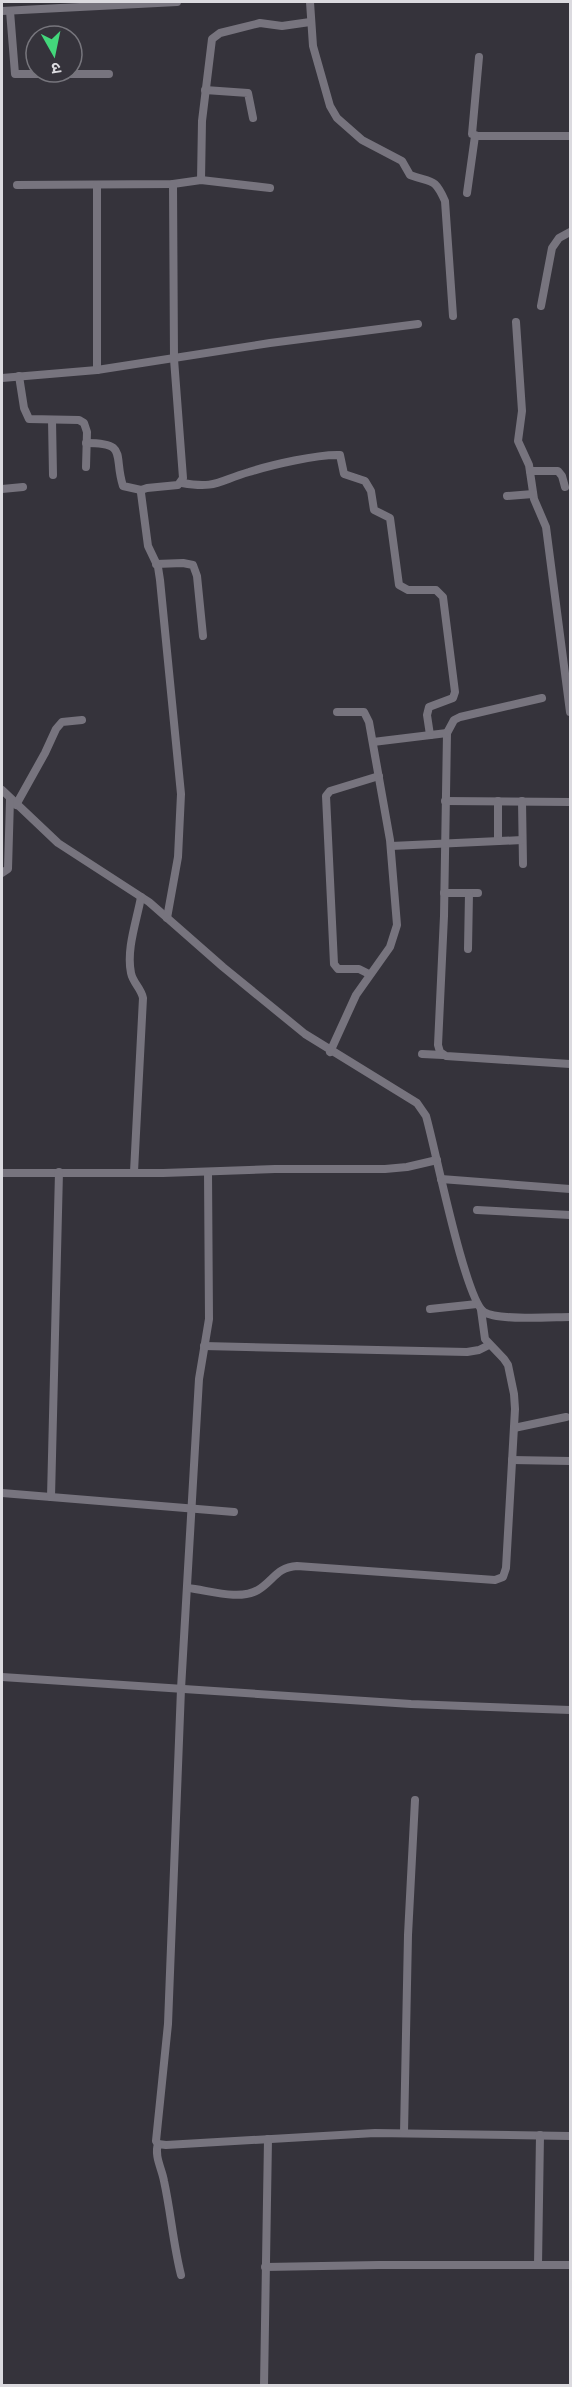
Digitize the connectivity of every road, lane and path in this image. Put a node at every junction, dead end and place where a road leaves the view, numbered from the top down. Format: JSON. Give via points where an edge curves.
{"nodes":[{"id":1,"x":177,"y":2,"type":"edge"},
{"id":2,"x":310,"y":2,"type":"edge"},
{"id":3,"x":11,"y":9,"type":"edge"},
{"id":4,"x":310,"y":22,"type":"junction"},
{"id":5,"x":479,"y":57,"type":"dead end"},
{"id":6,"x":109,"y":74,"type":"dead end"},
{"id":7,"x":205,"y":90,"type":"junction"},
{"id":8,"x":253,"y":118,"type":"dead end"},
{"id":9,"x":475,"y":136,"type":"junction"},
{"id":10,"x":570,"y":136,"type":"edge"},
{"id":11,"x":201,"y":180,"type":"junction"},
{"id":12,"x":173,"y":184,"type":"junction"},
{"id":13,"x":17,"y":185,"type":"dead end"},
{"id":14,"x":97,"y":185,"type":"junction"},
{"id":15,"x":270,"y":188,"type":"dead end"},
{"id":16,"x":467,"y":193,"type":"dead end"},
{"id":17,"x":570,"y":226,"type":"edge"},
{"id":18,"x":570,"y":232,"type":"edge"},
{"id":19,"x":570,"y":241,"type":"edge"},
{"id":20,"x":541,"y":306,"type":"dead end"},
{"id":21,"x":453,"y":316,"type":"dead end"},
{"id":22,"x":516,"y":322,"type":"dead end"},
{"id":23,"x":418,"y":324,"type":"dead end"},
{"id":24,"x":174,"y":359,"type":"junction"},
{"id":25,"x":97,"y":370,"type":"junction"},
{"id":26,"x":19,"y":376,"type":"junction"},
{"id":27,"x":2,"y":378,"type":"edge"},
{"id":28,"x":52,"y":420,"type":"junction"},
{"id":29,"x":86,"y":443,"type":"junction"},
{"id":30,"x":86,"y":466,"type":"dead end"},
{"id":31,"x":530,"y":471,"type":"junction"},
{"id":32,"x":53,"y":475,"type":"dead end"},
{"id":33,"x":182,"y":483,"type":"junction"},
{"id":34,"x":23,"y":487,"type":"dead end"},
{"id":35,"x":565,"y":487,"type":"dead end"},
{"id":36,"x":2,"y":489,"type":"edge"},
{"id":37,"x":141,"y":490,"type":"junction"},
{"id":38,"x":533,"y":494,"type":"junction"},
{"id":39,"x":507,"y":496,"type":"dead end"},
{"id":40,"x":156,"y":564,"type":"junction"},
{"id":41,"x":203,"y":636,"type":"dead end"},
{"id":42,"x":542,"y":698,"type":"dead end"},
{"id":43,"x":570,"y":710,"type":"edge"},
{"id":44,"x":337,"y":712,"type":"dead end"},
{"id":45,"x":82,"y":720,"type":"dead end"},
{"id":46,"x":447,"y":733,"type":"junction"},
{"id":47,"x":430,"y":735,"type":"junction"},
{"id":48,"x":373,"y":742,"type":"junction"},
{"id":49,"x":379,"y":776,"type":"junction"},
{"id":50,"x":2,"y":789,"type":"edge"},
{"id":51,"x":445,"y":801,"type":"junction"},
{"id":52,"x":498,"y":801,"type":"junction"},
{"id":53,"x":522,"y":801,"type":"junction"},
{"id":54,"x":13,"y":802,"type":"junction"},
{"id":55,"x":570,"y":802,"type":"edge"},
{"id":56,"x":5,"y":834,"type":"edge"},
{"id":57,"x":522,"y":840,"type":"junction"},
{"id":58,"x":498,"y":841,"type":"junction"},
{"id":59,"x":445,"y":843,"type":"junction"},
{"id":60,"x":391,"y":846,"type":"junction"},
{"id":61,"x":523,"y":864,"type":"dead end"},
{"id":62,"x":2,"y":873,"type":"edge"},
{"id":63,"x":444,"y":893,"type":"junction"},
{"id":64,"x":141,"y":897,"type":"junction"},
{"id":65,"x":167,"y":918,"type":"junction"},
{"id":66,"x":468,"y":949,"type":"dead end"},
{"id":67,"x":369,"y":974,"type":"junction"},
{"id":68,"x":330,"y":1052,"type":"junction"},
{"id":69,"x":422,"y":1054,"type":"dead end"},
{"id":70,"x":443,"y":1055,"type":"junction"},
{"id":71,"x":570,"y":1064,"type":"edge"},
{"id":72,"x":437,"y":1160,"type":"junction"},
{"id":73,"x":59,"y":1172,"type":"junction"},
{"id":74,"x":134,"y":1172,"type":"junction"},
{"id":75,"x":208,"y":1172,"type":"junction"},
{"id":76,"x":2,"y":1173,"type":"edge"},
{"id":77,"x":441,"y":1179,"type":"junction"},
{"id":78,"x":570,"y":1189,"type":"edge"},
{"id":79,"x":477,"y":1209,"type":"dead end"},
{"id":80,"x":570,"y":1215,"type":"edge"},
{"id":81,"x":479,"y":1307,"type":"junction"},
{"id":82,"x":430,"y":1309,"type":"dead end"},
{"id":83,"x":570,"y":1317,"type":"edge"},
{"id":84,"x":489,"y":1345,"type":"junction"},
{"id":85,"x":204,"y":1346,"type":"junction"},
{"id":86,"x":566,"y":1418,"type":"dead end"},
{"id":87,"x":514,"y":1428,"type":"junction"},
{"id":88,"x":512,"y":1460,"type":"junction"},
{"id":89,"x":570,"y":1461,"type":"edge"},
{"id":90,"x":2,"y":1493,"type":"edge"},
{"id":91,"x":51,"y":1497,"type":"junction"},
{"id":92,"x":192,"y":1508,"type":"junction"},
{"id":93,"x":234,"y":1512,"type":"dead end"},
{"id":94,"x":188,"y":1588,"type":"junction"},
{"id":95,"x":2,"y":1677,"type":"edge"},
{"id":96,"x":181,"y":1689,"type":"junction"},
{"id":97,"x":570,"y":1710,"type":"edge"},
{"id":98,"x":415,"y":1800,"type":"dead end"},
{"id":99,"x":404,"y":2133,"type":"junction"},
{"id":100,"x":540,"y":2135,"type":"junction"},
{"id":101,"x":570,"y":2136,"type":"edge"},
{"id":102,"x":268,"y":2139,"type":"junction"},
{"id":103,"x":158,"y":2144,"type":"junction"},
{"id":104,"x":538,"y":2265,"type":"junction"},
{"id":105,"x":570,"y":2265,"type":"edge"},
{"id":106,"x":265,"y":2267,"type":"junction"},
{"id":107,"x":181,"y":2275,"type":"dead end"},
{"id":108,"x":264,"y":2385,"type":"edge"}],
"edges":[{"from":1,"to":3,"type":"street"},
{"from":2,"to":4,"type":"street"},
{"from":3,"to":6,"type":"street","via":[[15,74]]},
{"from":4,"to":7,"type":"street","via":[[282,26],[260,22],[216,35],[211,44]]},
{"from":4,"to":21,"type":"street","via":[[326,95],[337,118],[362,140],[402,161],[410,175],[430,179],[440,189],[447,210]]},
{"from":5,"to":9,"type":"street","via":[[471,129]]},
{"from":7,"to":8,"type":"street","via":[[248,93]]},
{"from":7,"to":11,"type":"street"},
{"from":9,"to":10,"type":"street"},
{"from":9,"to":16,"type":"street"},
{"from":11,"to":12,"type":"street"},
{"from":11,"to":15,"type":"street"},
{"from":12,"to":14,"type":"street"},
{"from":12,"to":24,"type":"street"},
{"from":13,"to":14,"type":"street"},
{"from":14,"to":25,"type":"street"},
{"from":17,"to":18,"type":"street"},
{"from":18,"to":19,"type":"street"},
{"from":18,"to":20,"type":"street","via":[[552,248]]},
{"from":22,"to":31,"type":"street","via":[[522,405],[518,441]]},
{"from":23,"to":24,"type":"street"},
{"from":24,"to":25,"type":"street"},
{"from":24,"to":33,"type":"street"},
{"from":25,"to":26,"type":"street"},
{"from":26,"to":27,"type":"street"},
{"from":26,"to":28,"type":"street","via":[[27,416],[32,420]]},
{"from":28,"to":29,"type":"street","via":[[82,421]]},
{"from":28,"to":32,"type":"street"},
{"from":29,"to":30,"type":"street"},
{"from":29,"to":37,"type":"street","via":[[114,446],[123,486]]},
{"from":31,"to":35,"type":"street","via":[[558,471]]},
{"from":31,"to":38,"type":"street"},
{"from":33,"to":37,"type":"street"},
{"from":33,"to":47,"type":"street","via":[[215,485],[267,467],[340,455],[344,474],[365,481],[374,510],[390,518],[399,585],[408,590],[436,590],[443,597],[455,692],[453,698],[429,706]]},
{"from":34,"to":36,"type":"street"},
{"from":37,"to":40,"type":"street","via":[[148,546]]},
{"from":38,"to":39,"type":"street"},
{"from":38,"to":43,"type":"street","via":[[546,527]]},
{"from":40,"to":41,"type":"street","via":[[193,566]]},
{"from":40,"to":65,"type":"street","via":[[182,794],[178,857]]},
{"from":42,"to":46,"type":"street","via":[[459,717]]},
{"from":44,"to":48,"type":"street","via":[[364,712]]},
{"from":45,"to":54,"type":"street","via":[[63,722],[56,729]]},
{"from":46,"to":47,"type":"street"},
{"from":46,"to":51,"type":"street"},
{"from":47,"to":48,"type":"street"},
{"from":48,"to":49,"type":"street"},
{"from":49,"to":60,"type":"street"},
{"from":49,"to":67,"type":"street","via":[[330,791],[326,796],[334,964],[338,969],[359,969]]},
{"from":50,"to":54,"type":"street"},
{"from":51,"to":52,"type":"street"},
{"from":51,"to":59,"type":"street"},
{"from":52,"to":53,"type":"street"},
{"from":52,"to":58,"type":"street"},
{"from":53,"to":55,"type":"street"},
{"from":53,"to":57,"type":"street"},
{"from":54,"to":56,"type":"street"},
{"from":54,"to":64,"type":"street","via":[[57,843]]},
{"from":56,"to":62,"type":"street","via":[[8,869]]},
{"from":57,"to":58,"type":"street"},
{"from":57,"to":61,"type":"street"},
{"from":58,"to":59,"type":"street"},
{"from":59,"to":60,"type":"street"},
{"from":59,"to":63,"type":"street"},
{"from":60,"to":67,"type":"street","via":[[397,925],[390,947]]},
{"from":63,"to":66,"type":"street","via":[[474,893]]},
{"from":63,"to":70,"type":"street","via":[[438,1045]]},
{"from":64,"to":65,"type":"street"},
{"from":64,"to":74,"type":"street","via":[[130,961],[131,973],[143,998]]},
{"from":65,"to":68,"type":"street"},
{"from":67,"to":68,"type":"street"},
{"from":68,"to":72,"type":"street","via":[[417,1104],[426,1116]]},
{"from":69,"to":70,"type":"street"},
{"from":70,"to":71,"type":"street"},
{"from":72,"to":75,"type":"street","via":[[385,1169]]},
{"from":72,"to":77,"type":"street"},
{"from":73,"to":74,"type":"street"},
{"from":73,"to":76,"type":"street"},
{"from":73,"to":91,"type":"street"},
{"from":74,"to":75,"type":"street"},
{"from":75,"to":85,"type":"street","via":[[209,1319]]},
{"from":77,"to":78,"type":"street"},
{"from":77,"to":81,"type":"street"},
{"from":79,"to":80,"type":"street"},
{"from":81,"to":82,"type":"street"},
{"from":81,"to":83,"type":"street","via":[[487,1314],[506,1317]]},
{"from":81,"to":84,"type":"street"},
{"from":84,"to":85,"type":"street","via":[[467,1353]]},
{"from":84,"to":87,"type":"street","via":[[508,1365],[514,1394]]},
{"from":85,"to":92,"type":"street"},
{"from":86,"to":87,"type":"street"},
{"from":87,"to":88,"type":"street"},
{"from":88,"to":89,"type":"street"},
{"from":88,"to":94,"type":"street","via":[[506,1568],[500,1579],[297,1566],[281,1569],[250,1593]]},
{"from":90,"to":91,"type":"street"},
{"from":91,"to":92,"type":"street"},
{"from":92,"to":93,"type":"street"},
{"from":92,"to":94,"type":"street"},
{"from":94,"to":96,"type":"street"},
{"from":95,"to":96,"type":"street"},
{"from":96,"to":97,"type":"street"},
{"from":96,"to":103,"type":"street","via":[[168,2024]]},
{"from":98,"to":99,"type":"street"},
{"from":99,"to":100,"type":"street"},
{"from":99,"to":102,"type":"street"},
{"from":100,"to":101,"type":"street"},
{"from":100,"to":104,"type":"street"},
{"from":102,"to":103,"type":"street"},
{"from":102,"to":106,"type":"street"},
{"from":103,"to":107,"type":"street"},
{"from":104,"to":105,"type":"street"},
{"from":104,"to":106,"type":"street"},
{"from":106,"to":108,"type":"street"}]}
